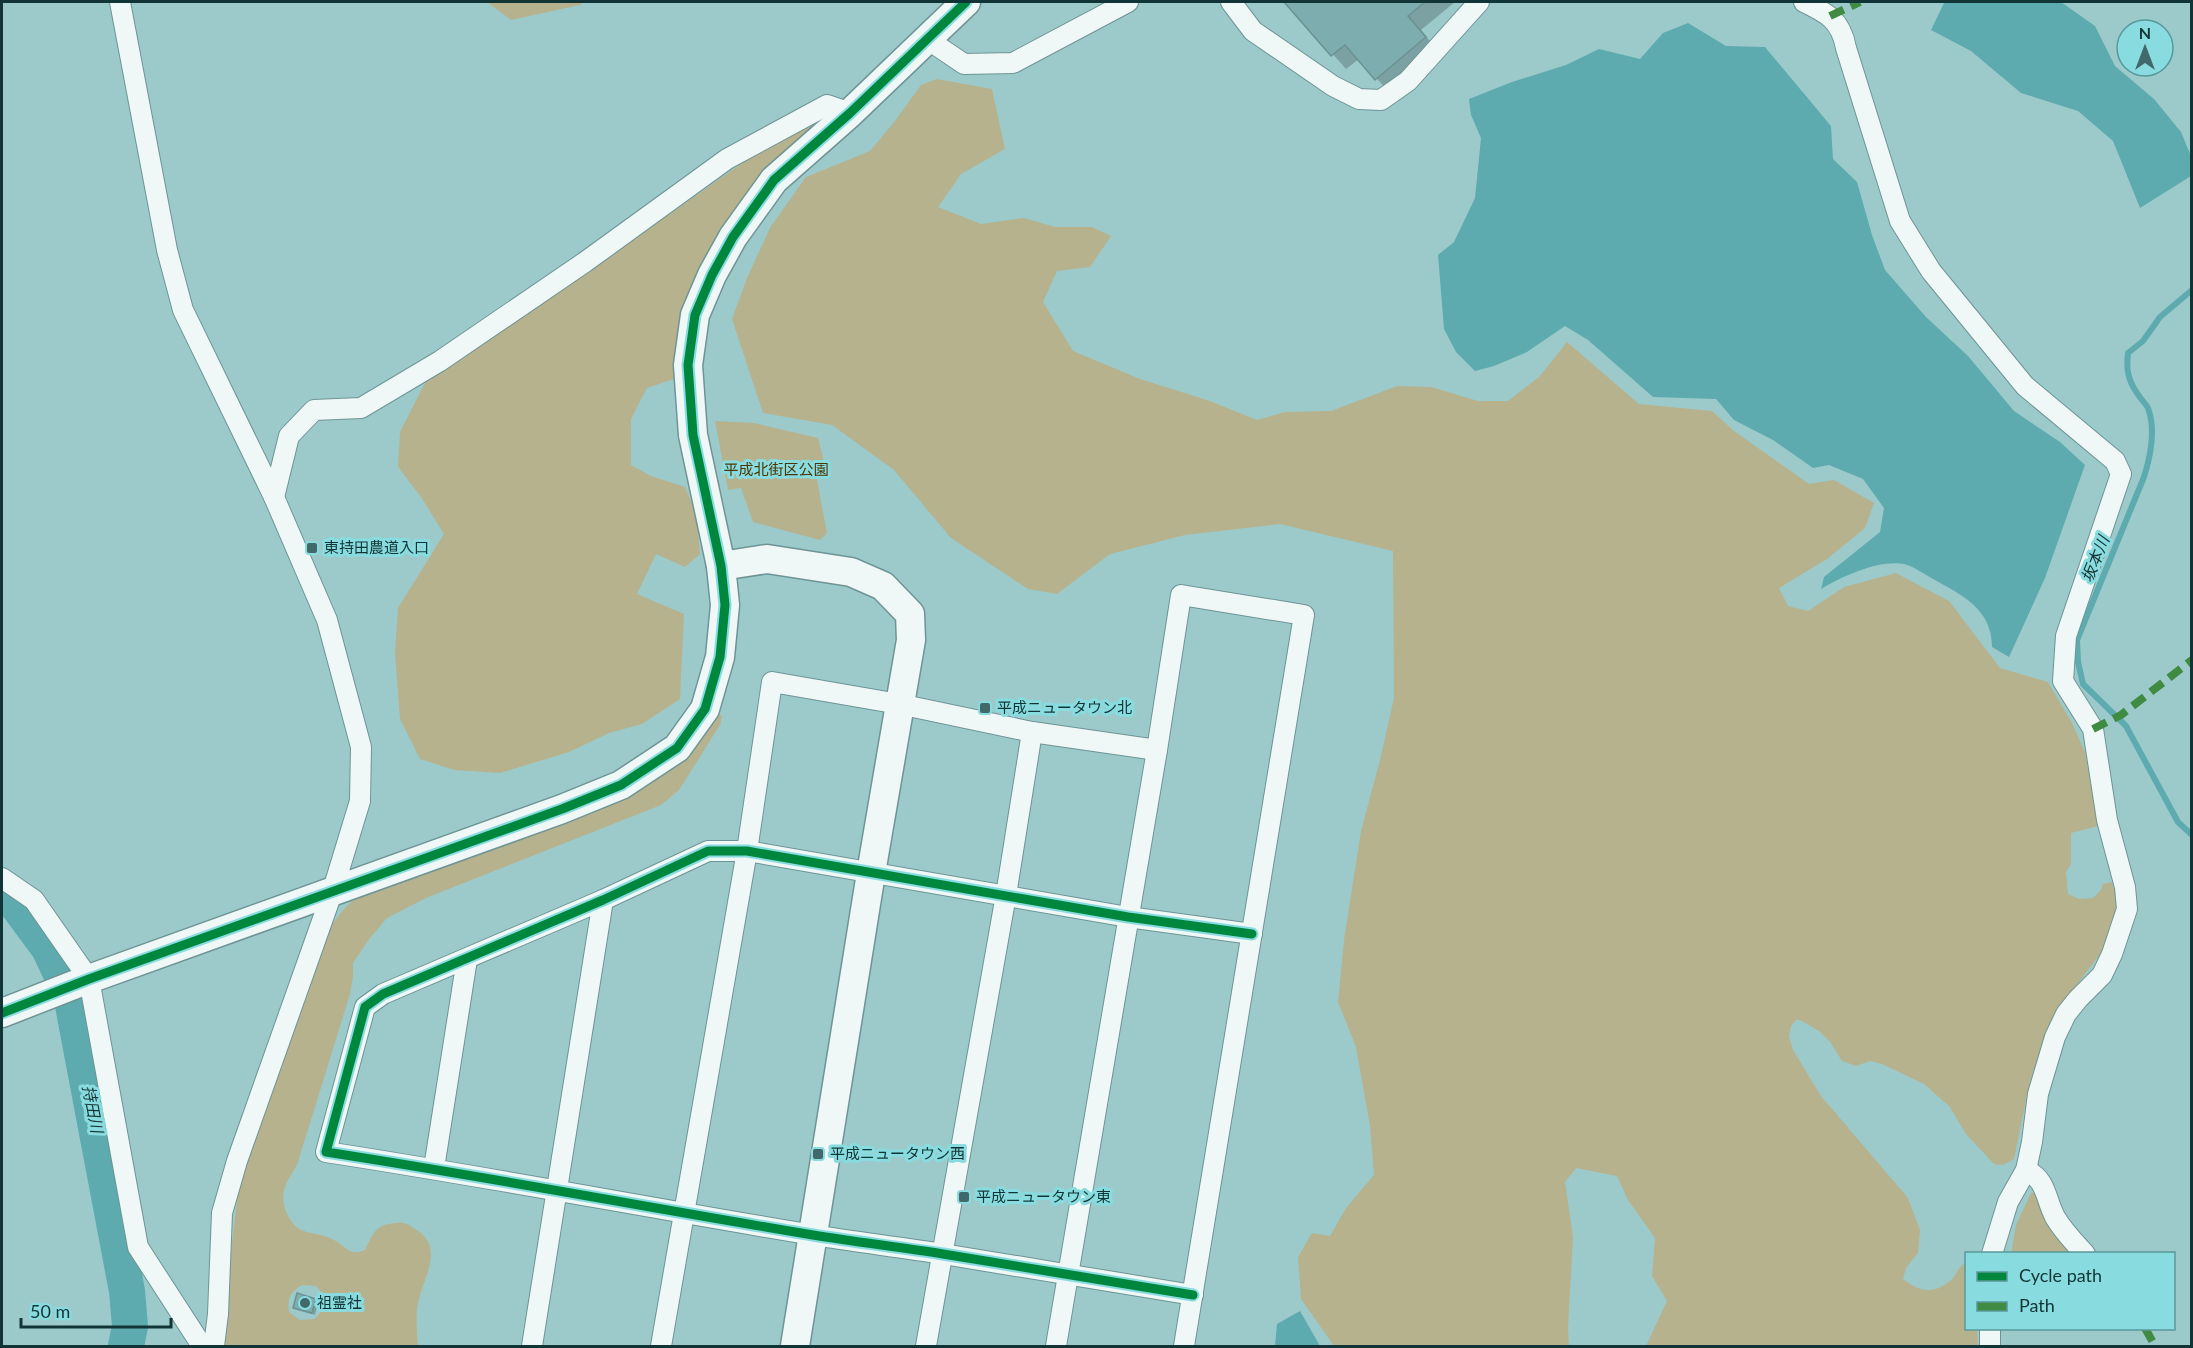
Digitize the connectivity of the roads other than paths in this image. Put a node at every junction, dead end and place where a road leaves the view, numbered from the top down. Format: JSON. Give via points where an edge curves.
{"nodes":[{"id":1,"x":120,"y":2,"type":"edge"},
{"id":2,"x":966,"y":2,"type":"edge"},
{"id":3,"x":1128,"y":2,"type":"edge"},
{"id":4,"x":1231,"y":2,"type":"edge"},
{"id":5,"x":1479,"y":2,"type":"edge"},
{"id":6,"x":1804,"y":2,"type":"edge"},
{"id":7,"x":927,"y":39,"type":"junction"},
{"id":8,"x":850,"y":113,"type":"junction"},
{"id":9,"x":274,"y":497,"type":"junction"},
{"id":10,"x":721,"y":566,"type":"junction"},
{"id":11,"x":899,"y":704,"type":"junction"},
{"id":12,"x":1032,"y":732,"type":"junction"},
{"id":13,"x":1157,"y":750,"type":"junction"},
{"id":14,"x":747,"y":851,"type":"junction"},
{"id":15,"x":871,"y":873,"type":"junction"},
{"id":16,"x":2,"y":878,"type":"edge"},
{"id":17,"x":332,"y":893,"type":"junction"},
{"id":18,"x":1006,"y":895,"type":"junction"},
{"id":19,"x":603,"y":900,"type":"junction"},
{"id":20,"x":1128,"y":917,"type":"junction"},
{"id":21,"x":1252,"y":934,"type":"junction"},
{"id":22,"x":467,"y":958,"type":"junction"},
{"id":23,"x":84,"y":981,"type":"junction"},
{"id":24,"x":2,"y":1013,"type":"edge"},
{"id":25,"x":434,"y":1168,"type":"junction"},
{"id":26,"x":2026,"y":1170,"type":"junction"},
{"id":27,"x":558,"y":1192,"type":"junction"},
{"id":28,"x":684,"y":1212,"type":"junction"},
{"id":29,"x":813,"y":1235,"type":"junction"},
{"id":30,"x":1993,"y":1252,"type":"edge"},
{"id":31,"x":2083,"y":1252,"type":"edge"},
{"id":32,"x":942,"y":1254,"type":"junction"},
{"id":33,"x":1068,"y":1275,"type":"junction"},
{"id":34,"x":1193,"y":1295,"type":"junction"},
{"id":35,"x":1990,"y":1330,"type":"edge"},
{"id":36,"x":202,"y":1347,"type":"edge"},
{"id":37,"x":214,"y":1347,"type":"edge"},
{"id":38,"x":532,"y":1347,"type":"edge"},
{"id":39,"x":661,"y":1347,"type":"edge"},
{"id":40,"x":795,"y":1347,"type":"edge"},
{"id":41,"x":926,"y":1347,"type":"edge"},
{"id":42,"x":1056,"y":1347,"type":"edge"},
{"id":43,"x":1184,"y":1347,"type":"edge"},
{"id":44,"x":1990,"y":1347,"type":"edge"}],
"edges":[{"from":1,"to":9,"type":"street","via":[[167,250],[183,310]]},
{"from":2,"to":7,"type":"street"},
{"from":3,"to":7,"type":"street","via":[[1013,63],[964,64]]},
{"from":4,"to":5,"type":"street","via":[[1253,31],[1333,86],[1359,99],[1381,100],[1408,81]]},
{"from":6,"to":26,"type":"street","via":[[1830,16],[1843,34],[1900,221],[1931,271],[2025,386],[2120,469],[2120,480],[2066,636],[2063,681],[2093,729],[2107,820],[2127,909],[2103,975],[2066,1014],[2055,1037],[2038,1094]]},
{"from":7,"to":8,"type":"street"},
{"from":8,"to":9,"type":"street","via":[[827,105],[727,159],[440,361],[361,408],[314,410],[289,436]]},
{"from":8,"to":10,"type":"street","via":[[774,180],[734,237],[695,315],[688,365],[693,435]]},
{"from":9,"to":17,"type":"street","via":[[327,620],[361,747],[360,801]]},
{"from":10,"to":11,"type":"street","via":[[767,559],[851,572],[884,586],[910,614],[911,640]]},
{"from":10,"to":17,"type":"street","via":[[725,605],[720,657],[705,709],[677,748],[621,786]]},
{"from":11,"to":12,"type":"street"},
{"from":11,"to":14,"type":"street","via":[[772,682]]},
{"from":11,"to":15,"type":"street"},
{"from":12,"to":13,"type":"street"},
{"from":12,"to":18,"type":"street"},
{"from":13,"to":20,"type":"street"},
{"from":13,"to":21,"type":"street","via":[[1181,595],[1304,615]]},
{"from":14,"to":15,"type":"street"},
{"from":14,"to":19,"type":"street","via":[[708,851]]},
{"from":14,"to":28,"type":"street"},
{"from":15,"to":18,"type":"street"},
{"from":15,"to":29,"type":"street"},
{"from":16,"to":23,"type":"street","via":[[34,900]]},
{"from":17,"to":23,"type":"street"},
{"from":17,"to":37,"type":"street","via":[[222,1212]]},
{"from":18,"to":20,"type":"street"},
{"from":18,"to":32,"type":"street"},
{"from":19,"to":22,"type":"street"},
{"from":19,"to":27,"type":"street"},
{"from":20,"to":21,"type":"street"},
{"from":20,"to":33,"type":"street"},
{"from":21,"to":34,"type":"street"},
{"from":22,"to":25,"type":"street"},
{"from":22,"to":25,"type":"street","via":[[383,994],[365,1007],[326,1152]]},
{"from":23,"to":24,"type":"street"},
{"from":23,"to":36,"type":"street","via":[[138,1247]]},
{"from":25,"to":27,"type":"street"},
{"from":26,"to":30,"type":"street","via":[[2008,1202]]},
{"from":26,"to":31,"type":"street","via":[[2044,1185],[2054,1215]]},
{"from":27,"to":28,"type":"street"},
{"from":27,"to":38,"type":"street"},
{"from":28,"to":29,"type":"street"},
{"from":28,"to":39,"type":"street"},
{"from":29,"to":32,"type":"street"},
{"from":29,"to":40,"type":"street"},
{"from":32,"to":33,"type":"street"},
{"from":32,"to":41,"type":"street"},
{"from":33,"to":34,"type":"street"},
{"from":33,"to":42,"type":"street"},
{"from":34,"to":43,"type":"street"},
{"from":35,"to":44,"type":"street"}]}
